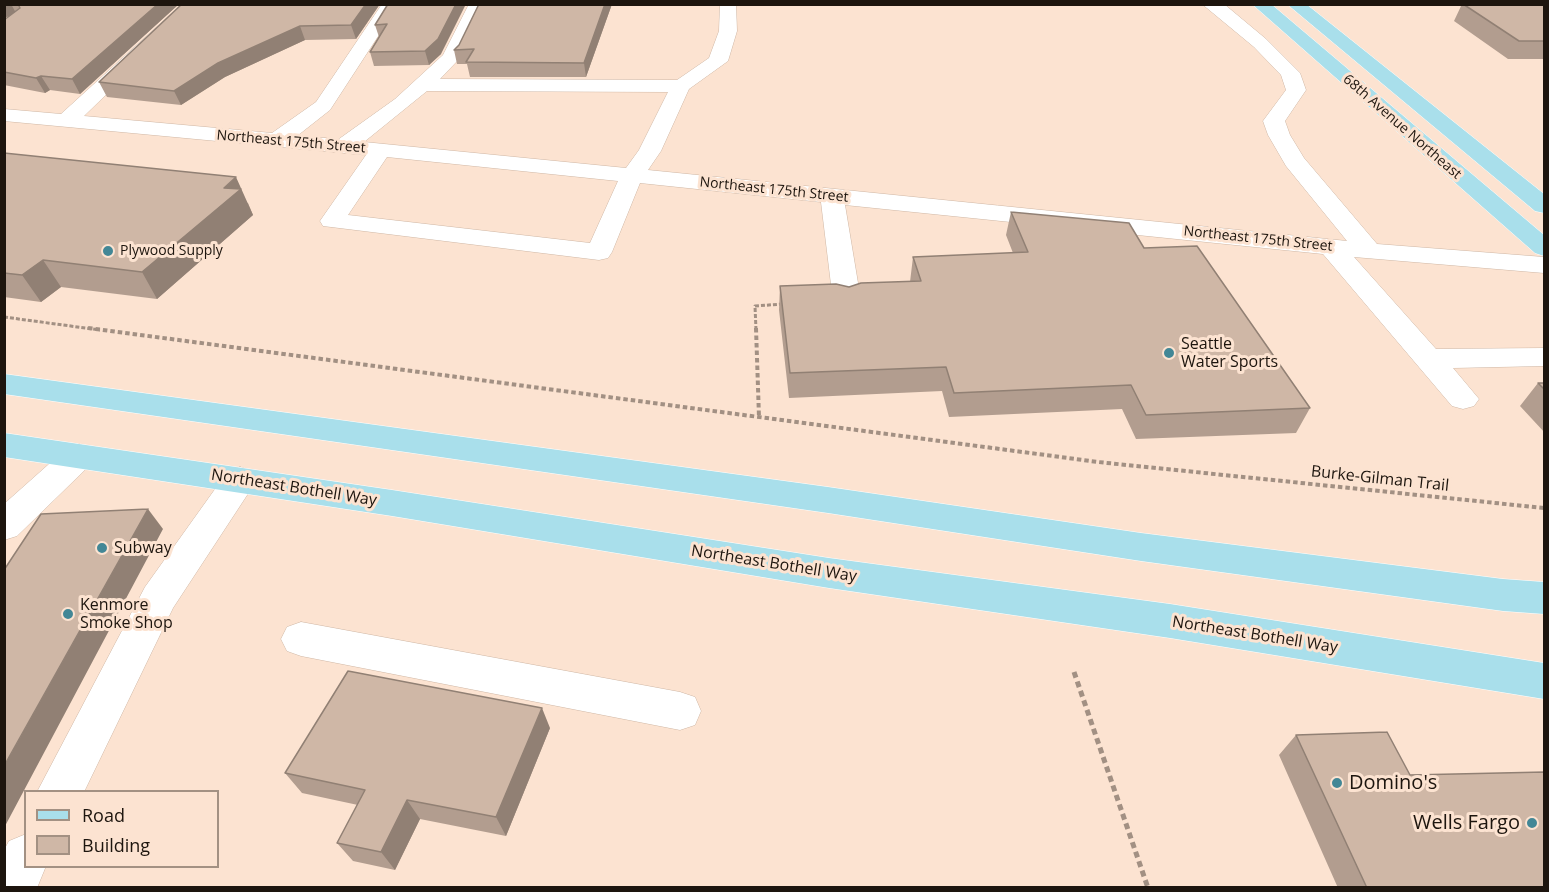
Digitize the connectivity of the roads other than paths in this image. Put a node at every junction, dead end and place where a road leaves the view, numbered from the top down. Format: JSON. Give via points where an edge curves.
{"nodes":[{"id":1,"x":192,"y":4,"type":"edge"},
{"id":2,"x":391,"y":4,"type":"edge"},
{"id":3,"x":478,"y":4,"type":"edge"},
{"id":4,"x":728,"y":4,"type":"edge"},
{"id":5,"x":1210,"y":4,"type":"edge"},
{"id":6,"x":1260,"y":4,"type":"edge"},
{"id":7,"x":1295,"y":4,"type":"edge"},
{"id":8,"x":422,"y":85,"type":"junction"},
{"id":9,"x":681,"y":86,"type":"junction"},
{"id":10,"x":4,"y":115,"type":"edge"},
{"id":11,"x":66,"y":120,"type":"junction"},
{"id":12,"x":278,"y":140,"type":"junction"},
{"id":13,"x":343,"y":147,"type":"junction"},
{"id":14,"x":381,"y":150,"type":"junction"},
{"id":15,"x":632,"y":176,"type":"junction"},
{"id":16,"x":832,"y":196,"type":"junction"},
{"id":17,"x":1545,"y":206,"type":"edge"},
{"id":18,"x":1331,"y":247,"type":"junction"},
{"id":19,"x":1545,"y":248,"type":"edge"},
{"id":20,"x":1369,"y":250,"type":"junction"},
{"id":21,"x":1545,"y":265,"type":"edge"},
{"id":22,"x":847,"y":301,"type":"edge"},
{"id":23,"x":1545,"y":357,"type":"edge"},
{"id":24,"x":1429,"y":359,"type":"junction"},
{"id":25,"x":4,"y":384,"type":"edge"},
{"id":26,"x":1463,"y":399,"type":"dead end"},
{"id":27,"x":4,"y":445,"type":"edge"},
{"id":28,"x":79,"y":456,"type":"junction"},
{"id":29,"x":240,"y":480,"type":"junction"},
{"id":30,"x":4,"y":526,"type":"edge"},
{"id":31,"x":1545,"y":598,"type":"edge"},
{"id":32,"x":301,"y":639,"type":"dead end"},
{"id":33,"x":1545,"y":681,"type":"edge"},
{"id":34,"x":680,"y":711,"type":"dead end"},
{"id":35,"x":61,"y":790,"type":"edge"},
{"id":36,"x":24,"y":862,"type":"edge"},
{"id":37,"x":11,"y":888,"type":"edge"}],
"edges":[{"from":1,"to":11,"type":"street"},
{"from":2,"to":12,"type":"street","via":[[323,106]]},
{"from":3,"to":8,"type":"street","via":[[451,58]]},
{"from":4,"to":9,"type":"street","via":[[728,31],[718,61]]},
{"from":5,"to":20,"type":"street","via":[[1260,43],[1290,73],[1296,90],[1274,121],[1279,135],[1294,161]]},
{"from":6,"to":19,"type":"main road","name":"68th Avenue Northeast"},
{"from":7,"to":17,"type":"main road","name":"68th Avenue Northeast"},
{"from":8,"to":9,"type":"street"},
{"from":8,"to":13,"type":"street"},
{"from":9,"to":15,"type":"street","via":[[650,151]]},
{"from":10,"to":11,"type":"street","name":"Northeast 175th Street"},
{"from":11,"to":12,"type":"street","name":"Northeast 175th Street"},
{"from":12,"to":13,"type":"street","name":"Northeast 175th Street"},
{"from":13,"to":14,"type":"street","name":"Northeast 175th Street"},
{"from":14,"to":15,"type":"street","name":"Northeast 175th Street"},
{"from":14,"to":15,"type":"street","via":[[332,221],[599,252]]},
{"from":15,"to":16,"type":"street","name":"Northeast 175th Street"},
{"from":16,"to":18,"type":"street","name":"Northeast 175th Street"},
{"from":16,"to":22,"type":"street"},
{"from":18,"to":20,"type":"street","name":"Northeast 175th Street"},
{"from":18,"to":24,"type":"street"},
{"from":20,"to":21,"type":"street","name":"Northeast 175th Street"},
{"from":23,"to":24,"type":"street"},
{"from":24,"to":26,"type":"street"},
{"from":25,"to":31,"type":"main road","via":[[1141,547]]},
{"from":27,"to":28,"type":"main road","name":"Northeast Bothell Way"},
{"from":28,"to":29,"type":"main road","name":"Northeast Bothell Way"},
{"from":28,"to":30,"type":"street"},
{"from":29,"to":33,"type":"main road","name":"Northeast Bothell Way"},
{"from":29,"to":35,"type":"street","via":[[159,598]]},
{"from":32,"to":34,"type":"street"},
{"from":36,"to":37,"type":"street"}]}
